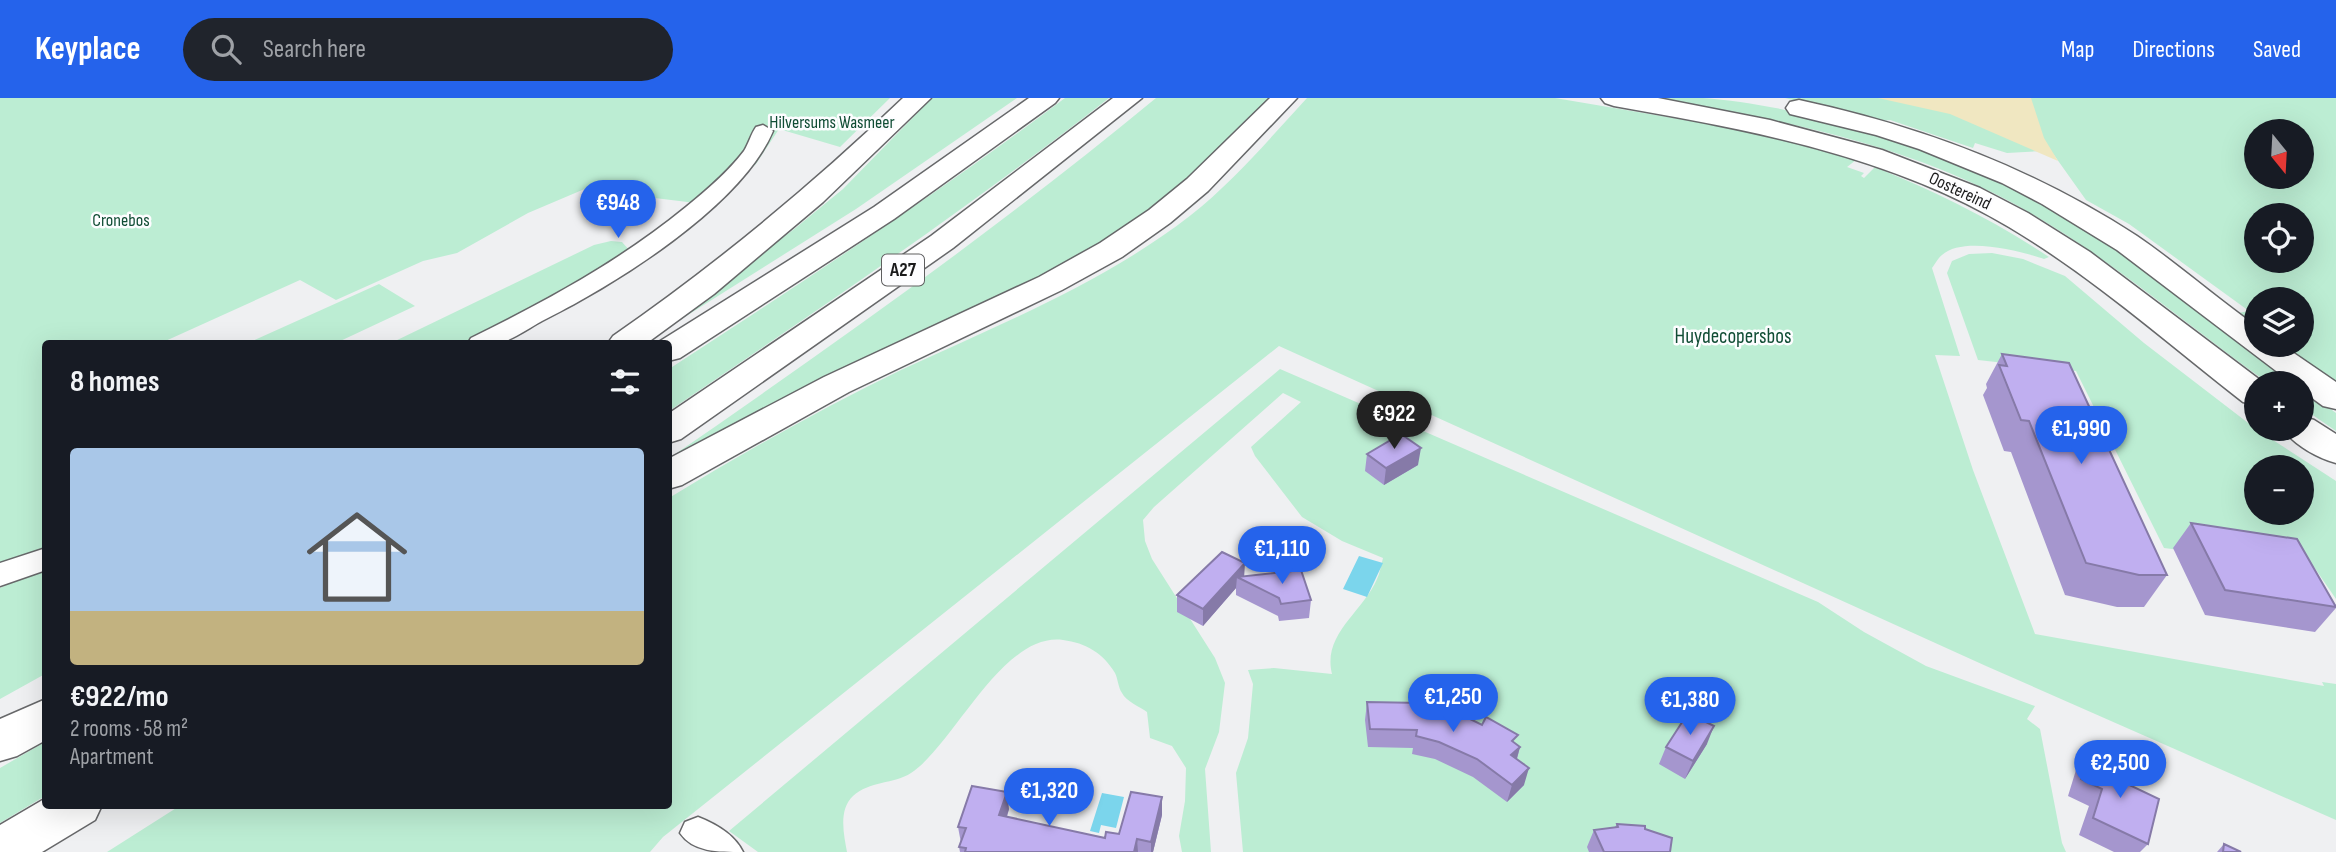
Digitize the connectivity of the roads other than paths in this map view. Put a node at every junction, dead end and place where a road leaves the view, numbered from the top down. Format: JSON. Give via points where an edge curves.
{"nodes":[{"id":1,"x":918,"y":98,"type":"edge"},
{"id":2,"x":1046,"y":98,"type":"edge"},
{"id":3,"x":1129,"y":98,"type":"edge"},
{"id":4,"x":1284,"y":98,"type":"edge"},
{"id":5,"x":1614,"y":98,"type":"edge"},
{"id":6,"x":1746,"y":98,"type":"edge"},
{"id":7,"x":763,"y":131,"type":"dead end"},
{"id":8,"x":2244,"y":333,"type":"edge"},
{"id":9,"x":486,"y":340,"type":"edge"},
{"id":10,"x":629,"y":340,"type":"edge"},
{"id":11,"x":672,"y":348,"type":"edge"},
{"id":12,"x":2277,"y":357,"type":"edge"},
{"id":13,"x":2244,"y":385,"type":"edge"},
{"id":14,"x":2336,"y":398,"type":"edge"},
{"id":15,"x":672,"y":428,"type":"edge"},
{"id":16,"x":2314,"y":437,"type":"edge"},
{"id":17,"x":2336,"y":451,"type":"edge"},
{"id":18,"x":672,"y":474,"type":"edge"},
{"id":19,"x":42,"y":559,"type":"edge"},
{"id":20,"x":0,"y":575,"type":"edge"},
{"id":21,"x":42,"y":718,"type":"edge"},
{"id":22,"x":0,"y":742,"type":"edge"},
{"id":23,"x":72,"y":809,"type":"edge"},
{"id":24,"x":0,"y":851,"type":"edge"}],
"edges":[{"from":1,"to":10,"type":"main road","via":[[825,188]]},
{"from":2,"to":11,"type":"main road","via":[[884,213]]},
{"from":3,"to":15,"type":"main road","number":"A27","via":[[942,242]]},
{"from":4,"to":18,"type":"main road","via":[[1198,186],[1116,246],[1044,286],[799,404]]},
{"from":5,"to":13,"type":"main road","name":"Oostereind","via":[[1791,132],[1892,162],[1957,188],[2064,249]]},
{"from":6,"to":8,"type":"main road","name":"Oostereind","via":[[1812,110],[1906,136],[2031,187],[2128,244]]},
{"from":7,"to":9,"type":"street","via":[[750,157],[732,177],[639,253],[572,296]]},
{"from":12,"to":14,"type":"main road"},
{"from":16,"to":17,"type":"main road"},
{"from":19,"to":20,"type":"street"},
{"from":21,"to":22,"type":"main road"},
{"from":23,"to":24,"type":"main road"}]}
